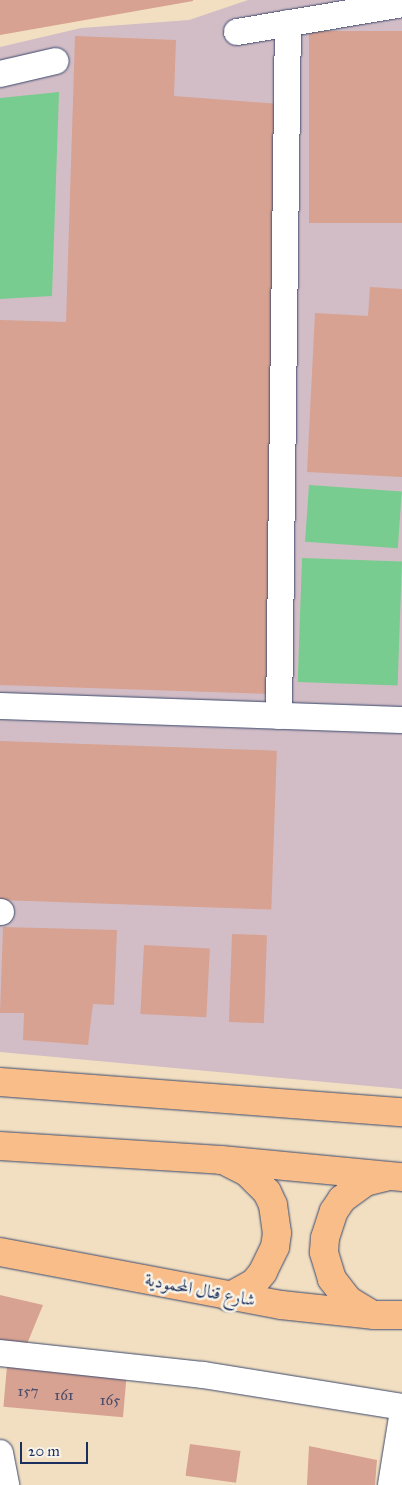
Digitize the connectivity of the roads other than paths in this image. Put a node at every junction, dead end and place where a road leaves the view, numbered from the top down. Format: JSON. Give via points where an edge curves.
{"nodes":[{"id":1,"x":402,"y":4,"type":"edge"},
{"id":2,"x":288,"y":23,"type":"junction"},
{"id":3,"x":237,"y":32,"type":"dead end"},
{"id":4,"x":56,"y":61,"type":"dead end"},
{"id":5,"x":0,"y":74,"type":"edge"},
{"id":6,"x":0,"y":706,"type":"edge"},
{"id":7,"x":279,"y":716,"type":"junction"},
{"id":8,"x":402,"y":720,"type":"edge"},
{"id":9,"x":0,"y":1082,"type":"edge"},
{"id":10,"x":402,"y":1112,"type":"edge"},
{"id":11,"x":0,"y":1146,"type":"edge"},
{"id":12,"x":221,"y":1160,"type":"junction"},
{"id":13,"x":397,"y":1176,"type":"edge"},
{"id":14,"x":0,"y":1252,"type":"edge"},
{"id":15,"x":229,"y":1297,"type":"junction"},
{"id":16,"x":374,"y":1315,"type":"junction"},
{"id":17,"x":402,"y":1315,"type":"edge"},
{"id":18,"x":0,"y":1353,"type":"edge"},
{"id":19,"x":402,"y":1407,"type":"edge"},
{"id":20,"x":402,"y":1417,"type":"edge"},
{"id":21,"x":0,"y":1453,"type":"edge"},
{"id":22,"x":395,"y":1480,"type":"edge"},
{"id":23,"x":6,"y":1485,"type":"edge"}],
"edges":[{"from":1,"to":2,"type":"street"},
{"from":2,"to":3,"type":"street"},
{"from":2,"to":7,"type":"street"},
{"from":4,"to":5,"type":"street"},
{"from":6,"to":7,"type":"street"},
{"from":7,"to":8,"type":"street"},
{"from":9,"to":10,"type":"main road"},
{"from":11,"to":12,"type":"main road"},
{"from":12,"to":13,"type":"main road"},
{"from":12,"to":15,"type":"main road","via":[[247,1172],[267,1192],[273,1205],[277,1233],[276,1247],[263,1272],[254,1283]]},
{"from":13,"to":16,"type":"main road","via":[[364,1182],[352,1190],[334,1211],[325,1238],[324,1252],[332,1279],[349,1301]]},
{"from":14,"to":15,"type":"main road","name":"شارع قنال المحمودية"},
{"from":15,"to":16,"type":"main road","name":"شارع قنال المحمودية"},
{"from":16,"to":17,"type":"main road","name":"شارع قنال المحمودية"},
{"from":18,"to":19,"type":"street","via":[[203,1375]]},
{"from":20,"to":22,"type":"street"},
{"from":21,"to":23,"type":"street"}]}
